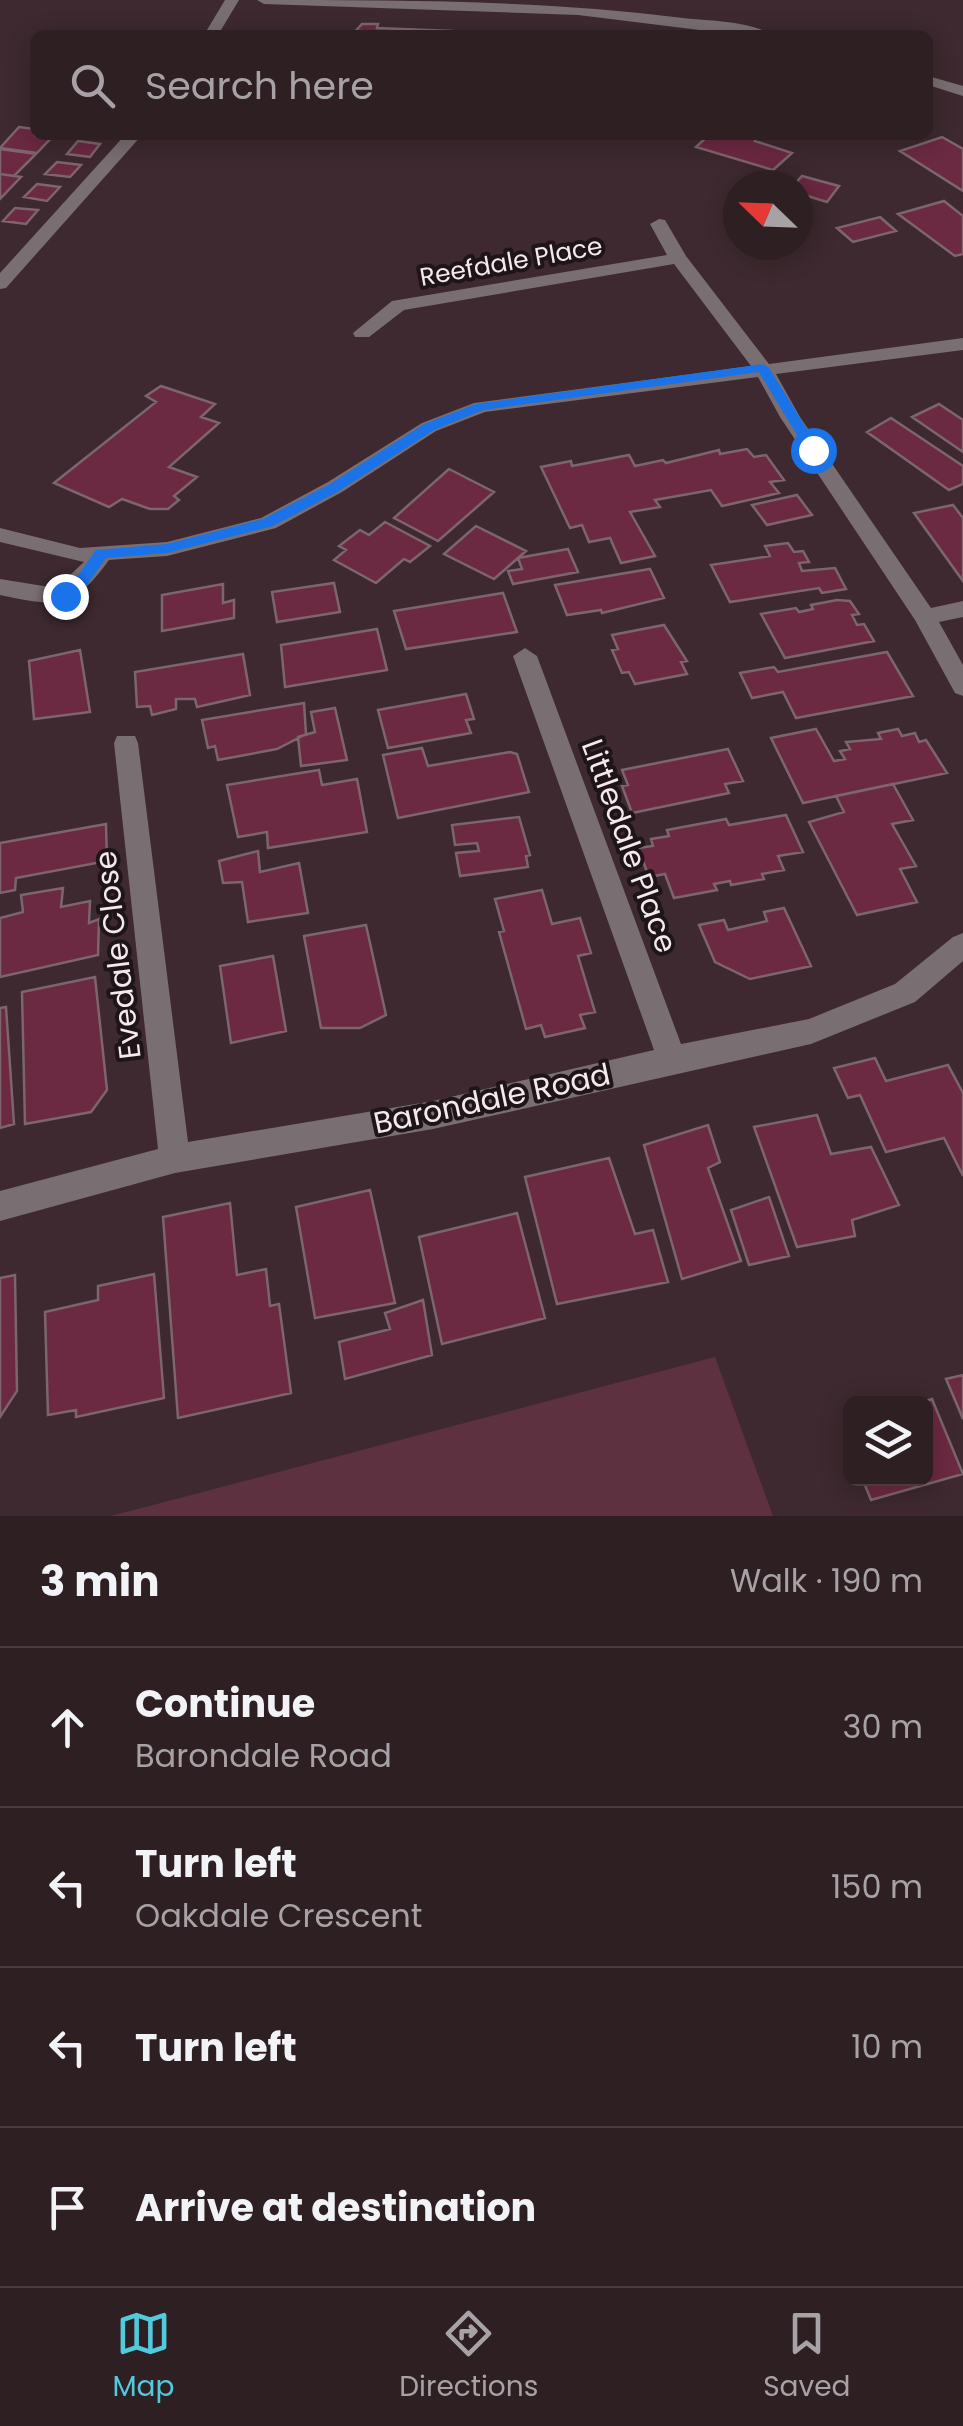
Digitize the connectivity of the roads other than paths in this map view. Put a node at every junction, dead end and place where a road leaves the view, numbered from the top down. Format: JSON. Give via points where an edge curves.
{"nodes":[{"id":1,"x":232,"y":0,"type":"edge"},
{"id":2,"x":264,"y":0,"type":"edge"},
{"id":3,"x":490,"y":4,"type":"edge"},
{"id":4,"x":214,"y":30,"type":"edge"},
{"id":5,"x":734,"y":30,"type":"edge"},
{"id":6,"x":933,"y":82,"type":"edge"},
{"id":7,"x":963,"y":91,"type":"edge"},
{"id":8,"x":130,"y":140,"type":"edge"},
{"id":9,"x":659,"y":224,"type":"dead end"},
{"id":10,"x":678,"y":258,"type":"junction"},
{"id":11,"x":0,"y":284,"type":"edge"},
{"id":12,"x":362,"y":333,"type":"dead end"},
{"id":13,"x":963,"y":344,"type":"edge"},
{"id":14,"x":763,"y":368,"type":"junction"},
{"id":15,"x":0,"y":535,"type":"edge"},
{"id":16,"x":102,"y":554,"type":"junction"},
{"id":17,"x":0,"y":586,"type":"edge"},
{"id":18,"x":963,"y":609,"type":"edge"},
{"id":19,"x":925,"y":617,"type":"junction"},
{"id":20,"x":525,"y":656,"type":"dead end"},
{"id":21,"x":963,"y":687,"type":"edge"},
{"id":22,"x":126,"y":742,"type":"dead end"},
{"id":23,"x":963,"y":945,"type":"edge"},
{"id":24,"x":672,"y":1058,"type":"junction"},
{"id":25,"x":175,"y":1159,"type":"junction"},
{"id":26,"x":0,"y":1206,"type":"edge"}],
"edges":[{"from":1,"to":4,"type":"street"},
{"from":2,"to":3,"type":"street"},
{"from":3,"to":5,"type":"street"},
{"from":6,"to":7,"type":"street"},
{"from":8,"to":11,"type":"street"},
{"from":9,"to":10,"type":"street"},
{"from":10,"to":12,"type":"street","name":"Reefdale Place","via":[[398,305]]},
{"from":10,"to":14,"type":"street"},
{"from":13,"to":14,"type":"street"},
{"from":14,"to":16,"type":"street","via":[[480,407],[429,427],[268,522],[167,549]]},
{"from":14,"to":19,"type":"street"},
{"from":15,"to":16,"type":"street","via":[[80,555]]},
{"from":16,"to":17,"type":"street","via":[[65,596]]},
{"from":18,"to":19,"type":"street"},
{"from":19,"to":21,"type":"street"},
{"from":20,"to":24,"type":"street","name":"Littledale Place"},
{"from":22,"to":25,"type":"street","name":"Evedale Close"},
{"from":23,"to":24,"type":"street","name":"Barondale Road","via":[[905,993],[811,1031]]},
{"from":24,"to":25,"type":"street","name":"Barondale Road","via":[[432,1115]]},
{"from":25,"to":26,"type":"street","name":"Barondale Road"}]}
